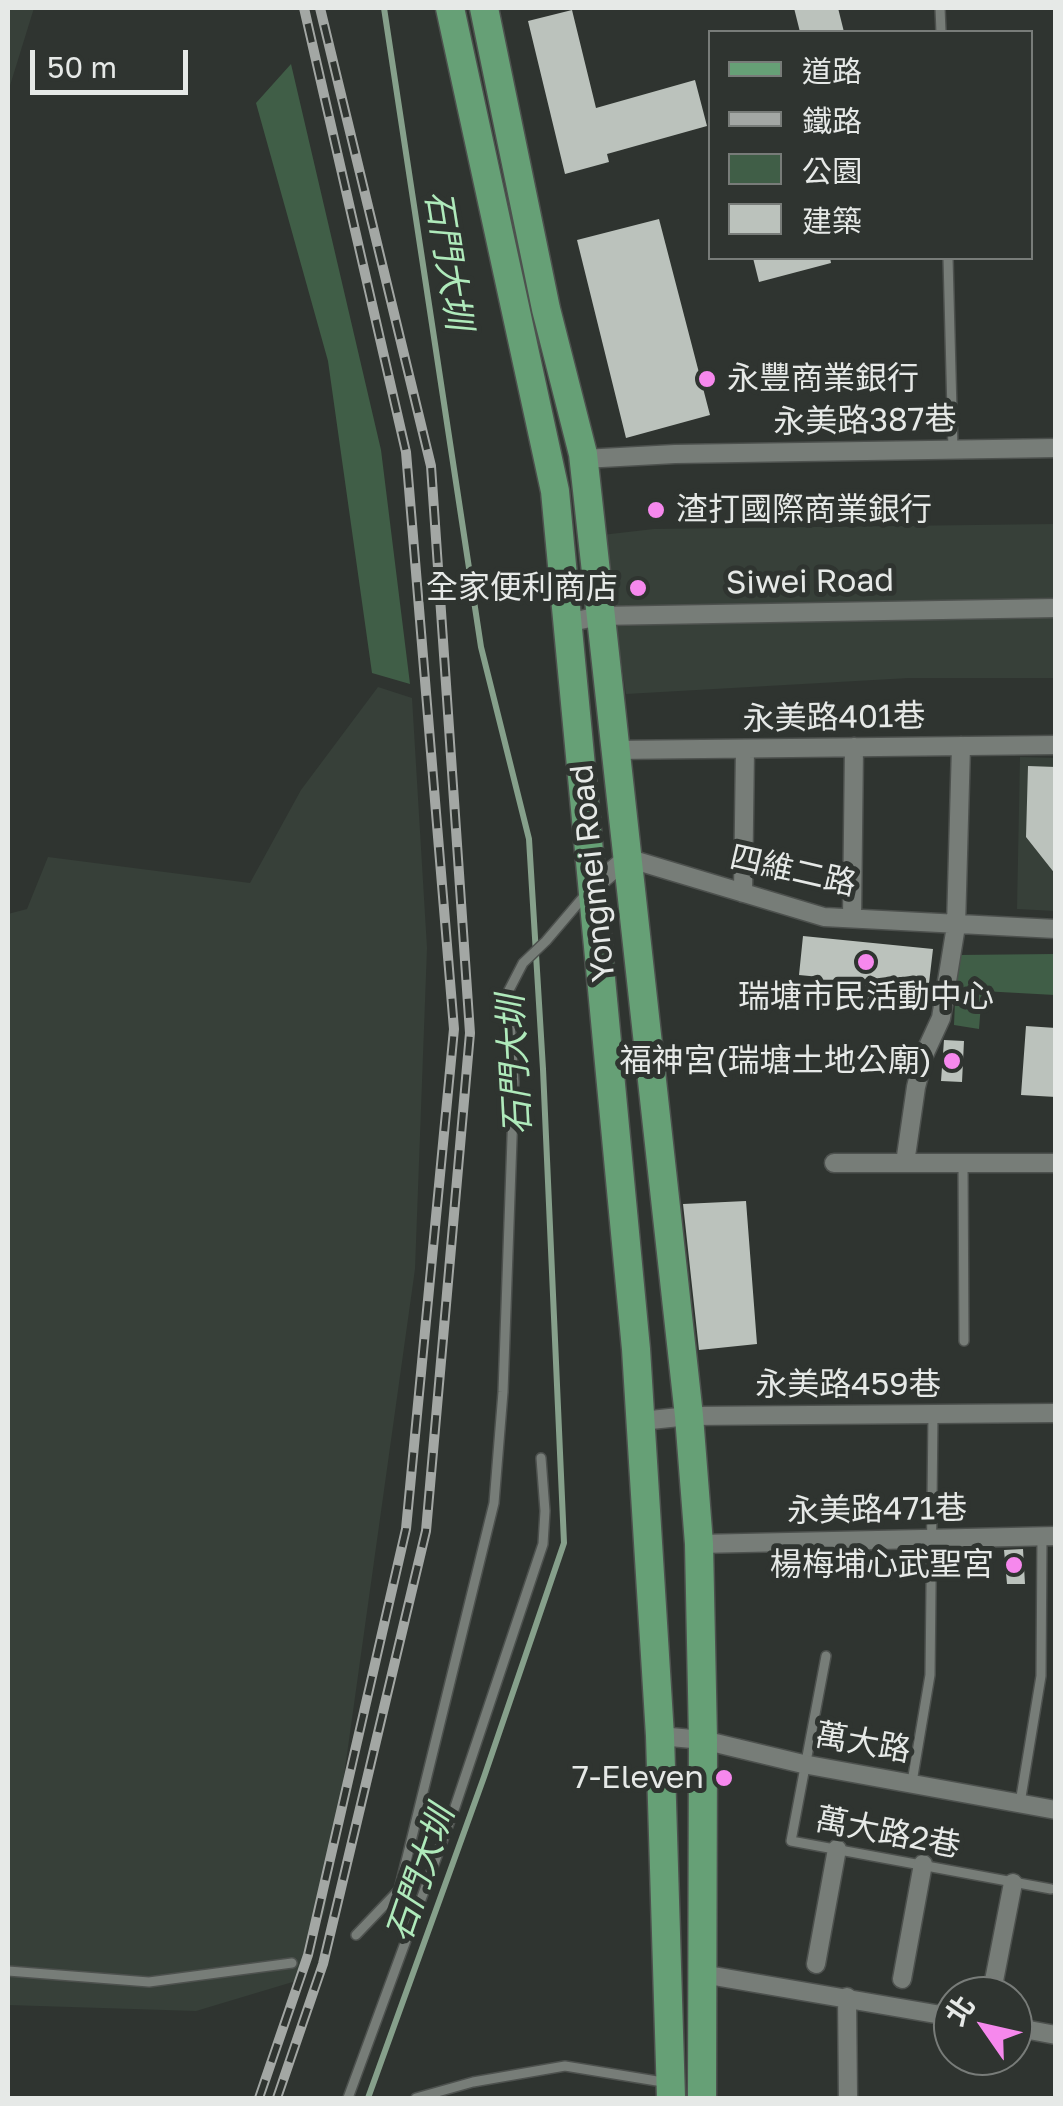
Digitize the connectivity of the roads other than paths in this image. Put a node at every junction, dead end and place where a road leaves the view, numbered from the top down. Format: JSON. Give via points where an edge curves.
{"nodes":[{"id":1,"x":450,"y":8,"type":"edge"},
{"id":2,"x":484,"y":8,"type":"edge"},
{"id":3,"x":948,"y":260,"type":"edge"},
{"id":4,"x":1056,"y":448,"type":"edge"},
{"id":5,"x":953,"y":450,"type":"junction"},
{"id":6,"x":583,"y":459,"type":"junction"},
{"id":7,"x":1056,"y":608,"type":"edge"},
{"id":8,"x":599,"y":616,"type":"junction"},
{"id":9,"x":566,"y":623,"type":"junction"},
{"id":10,"x":1056,"y":745,"type":"edge"},
{"id":11,"x":961,"y":746,"type":"junction"},
{"id":12,"x":854,"y":747,"type":"junction"},
{"id":13,"x":745,"y":748,"type":"junction"},
{"id":14,"x":614,"y":750,"type":"junction"},
{"id":15,"x":627,"y":858,"type":"junction"},
{"id":16,"x":591,"y":888,"type":"junction"},
{"id":17,"x":743,"y":892,"type":"junction"},
{"id":18,"x":852,"y":918,"type":"junction"},
{"id":19,"x":956,"y":926,"type":"junction"},
{"id":20,"x":1056,"y":929,"type":"edge"},
{"id":21,"x":964,"y":1162,"type":"junction"},
{"id":22,"x":834,"y":1163,"type":"dead end"},
{"id":23,"x":1056,"y":1163,"type":"edge"},
{"id":24,"x":905,"y":1164,"type":"junction"},
{"id":25,"x":964,"y":1341,"type":"dead end"},
{"id":26,"x":1056,"y":1413,"type":"edge"},
{"id":27,"x":934,"y":1414,"type":"junction"},
{"id":28,"x":689,"y":1416,"type":"junction"},
{"id":29,"x":641,"y":1421,"type":"junction"},
{"id":30,"x":542,"y":1458,"type":"dead end"},
{"id":31,"x":1049,"y":1536,"type":"edge"},
{"id":32,"x":932,"y":1539,"type":"junction"},
{"id":33,"x":700,"y":1544,"type":"junction"},
{"id":34,"x":826,"y":1656,"type":"dead end"},
{"id":35,"x":660,"y":1736,"type":"junction"},
{"id":36,"x":703,"y":1740,"type":"junction"},
{"id":37,"x":803,"y":1764,"type":"junction"},
{"id":38,"x":912,"y":1782,"type":"junction"},
{"id":39,"x":1020,"y":1803,"type":"junction"},
{"id":40,"x":1056,"y":1810,"type":"edge"},
{"id":41,"x":837,"y":1849,"type":"junction"},
{"id":42,"x":923,"y":1864,"type":"junction"},
{"id":43,"x":1013,"y":1883,"type":"junction"},
{"id":44,"x":1052,"y":1889,"type":"dead end"},
{"id":45,"x":356,"y":1935,"type":"dead end"},
{"id":46,"x":292,"y":1962,"type":"dead end"},
{"id":47,"x":816,"y":1964,"type":"dead end"},
{"id":48,"x":8,"y":1971,"type":"edge"},
{"id":49,"x":702,"y":1974,"type":"junction"},
{"id":50,"x":995,"y":1976,"type":"edge"},
{"id":51,"x":902,"y":1978,"type":"dead end"},
{"id":52,"x":847,"y":1998,"type":"junction"},
{"id":53,"x":933,"y":2013,"type":"edge"},
{"id":54,"x":671,"y":2091,"type":"edge"},
{"id":55,"x":351,"y":2098,"type":"edge"},
{"id":56,"x":416,"y":2098,"type":"edge"},
{"id":57,"x":702,"y":2098,"type":"edge"},
{"id":58,"x":848,"y":2098,"type":"edge"}],
"edges":[{"from":1,"to":9,"type":"main road","name":"Yongmei Road","via":[[554,491]]},
{"from":2,"to":6,"type":"main road","name":"Yongmei Road"},
{"from":3,"to":5,"type":"lane"},
{"from":4,"to":5,"type":"street","name":"永美路387巷"},
{"from":5,"to":6,"type":"street","name":"永美路387巷"},
{"from":6,"to":8,"type":"main road","name":"Yongmei Road"},
{"from":7,"to":8,"type":"street","name":"Siwei Road"},
{"from":8,"to":9,"type":"street","name":"Siwei Road"},
{"from":8,"to":14,"type":"main road","name":"Yongmei Road"},
{"from":9,"to":16,"type":"main road","name":"Yongmei Road"},
{"from":10,"to":11,"type":"street","name":"永美路401巷"},
{"from":11,"to":12,"type":"street","name":"永美路401巷"},
{"from":11,"to":19,"type":"street"},
{"from":12,"to":13,"type":"street","name":"永美路401巷"},
{"from":12,"to":18,"type":"street"},
{"from":13,"to":14,"type":"street","name":"永美路401巷"},
{"from":13,"to":17,"type":"street"},
{"from":14,"to":15,"type":"main road","name":"Yongmei Road"},
{"from":15,"to":16,"type":"street"},
{"from":15,"to":17,"type":"street","name":"四維二路"},
{"from":15,"to":28,"type":"main road","name":"Yongmei Road"},
{"from":16,"to":29,"type":"main road","name":"Yongmei Road"},
{"from":16,"to":45,"type":"lane","via":[[528,958],[508,992],[514,1101],[494,1503],[399,1890]]},
{"from":17,"to":18,"type":"street","name":"四維二路","via":[[824,917]]},
{"from":18,"to":19,"type":"street","name":"四維二路"},
{"from":19,"to":20,"type":"street","name":"四維二路"},
{"from":19,"to":24,"type":"street","via":[[941,1018],[916,1087]]},
{"from":21,"to":23,"type":"street"},
{"from":21,"to":24,"type":"street"},
{"from":21,"to":25,"type":"lane"},
{"from":22,"to":24,"type":"street"},
{"from":26,"to":27,"type":"street","name":"永美路459巷"},
{"from":27,"to":28,"type":"street","name":"永美路459巷"},
{"from":27,"to":32,"type":"lane"},
{"from":28,"to":29,"type":"street","name":"永美路459巷"},
{"from":28,"to":33,"type":"main road","name":"Yongmei Road"},
{"from":29,"to":35,"type":"main road","name":"Yongmei Road"},
{"from":30,"to":55,"type":"lane","via":[[543,1544]]},
{"from":31,"to":32,"type":"street","name":"永美路471巷"},
{"from":31,"to":39,"type":"lane","via":[[1041,1676]]},
{"from":32,"to":33,"type":"street","name":"永美路471巷"},
{"from":32,"to":38,"type":"lane","via":[[930,1675]]},
{"from":33,"to":36,"type":"main road","name":"Yongmei Road"},
{"from":34,"to":37,"type":"lane"},
{"from":35,"to":36,"type":"street","name":"萬大路"},
{"from":35,"to":54,"type":"main road","name":"Yongmei Road"},
{"from":36,"to":37,"type":"street","name":"萬大路"},
{"from":36,"to":49,"type":"main road","name":"Yongmei Road"},
{"from":37,"to":38,"type":"street","name":"萬大路"},
{"from":37,"to":41,"type":"lane","name":"萬大路2巷","via":[[792,1841]]},
{"from":38,"to":39,"type":"street","name":"萬大路"},
{"from":39,"to":40,"type":"street","name":"萬大路"},
{"from":41,"to":42,"type":"lane","name":"萬大路2巷"},
{"from":41,"to":47,"type":"street"},
{"from":42,"to":43,"type":"lane","name":"萬大路2巷"},
{"from":42,"to":51,"type":"street"},
{"from":43,"to":44,"type":"lane","name":"萬大路2巷"},
{"from":43,"to":50,"type":"street"},
{"from":46,"to":48,"type":"lane","via":[[149,1982]]},
{"from":49,"to":52,"type":"street"},
{"from":49,"to":57,"type":"main road","name":"Yongmei Road"},
{"from":52,"to":53,"type":"street"},
{"from":52,"to":58,"type":"street"},
{"from":54,"to":56,"type":"lane","via":[[565,2066]]}]}
